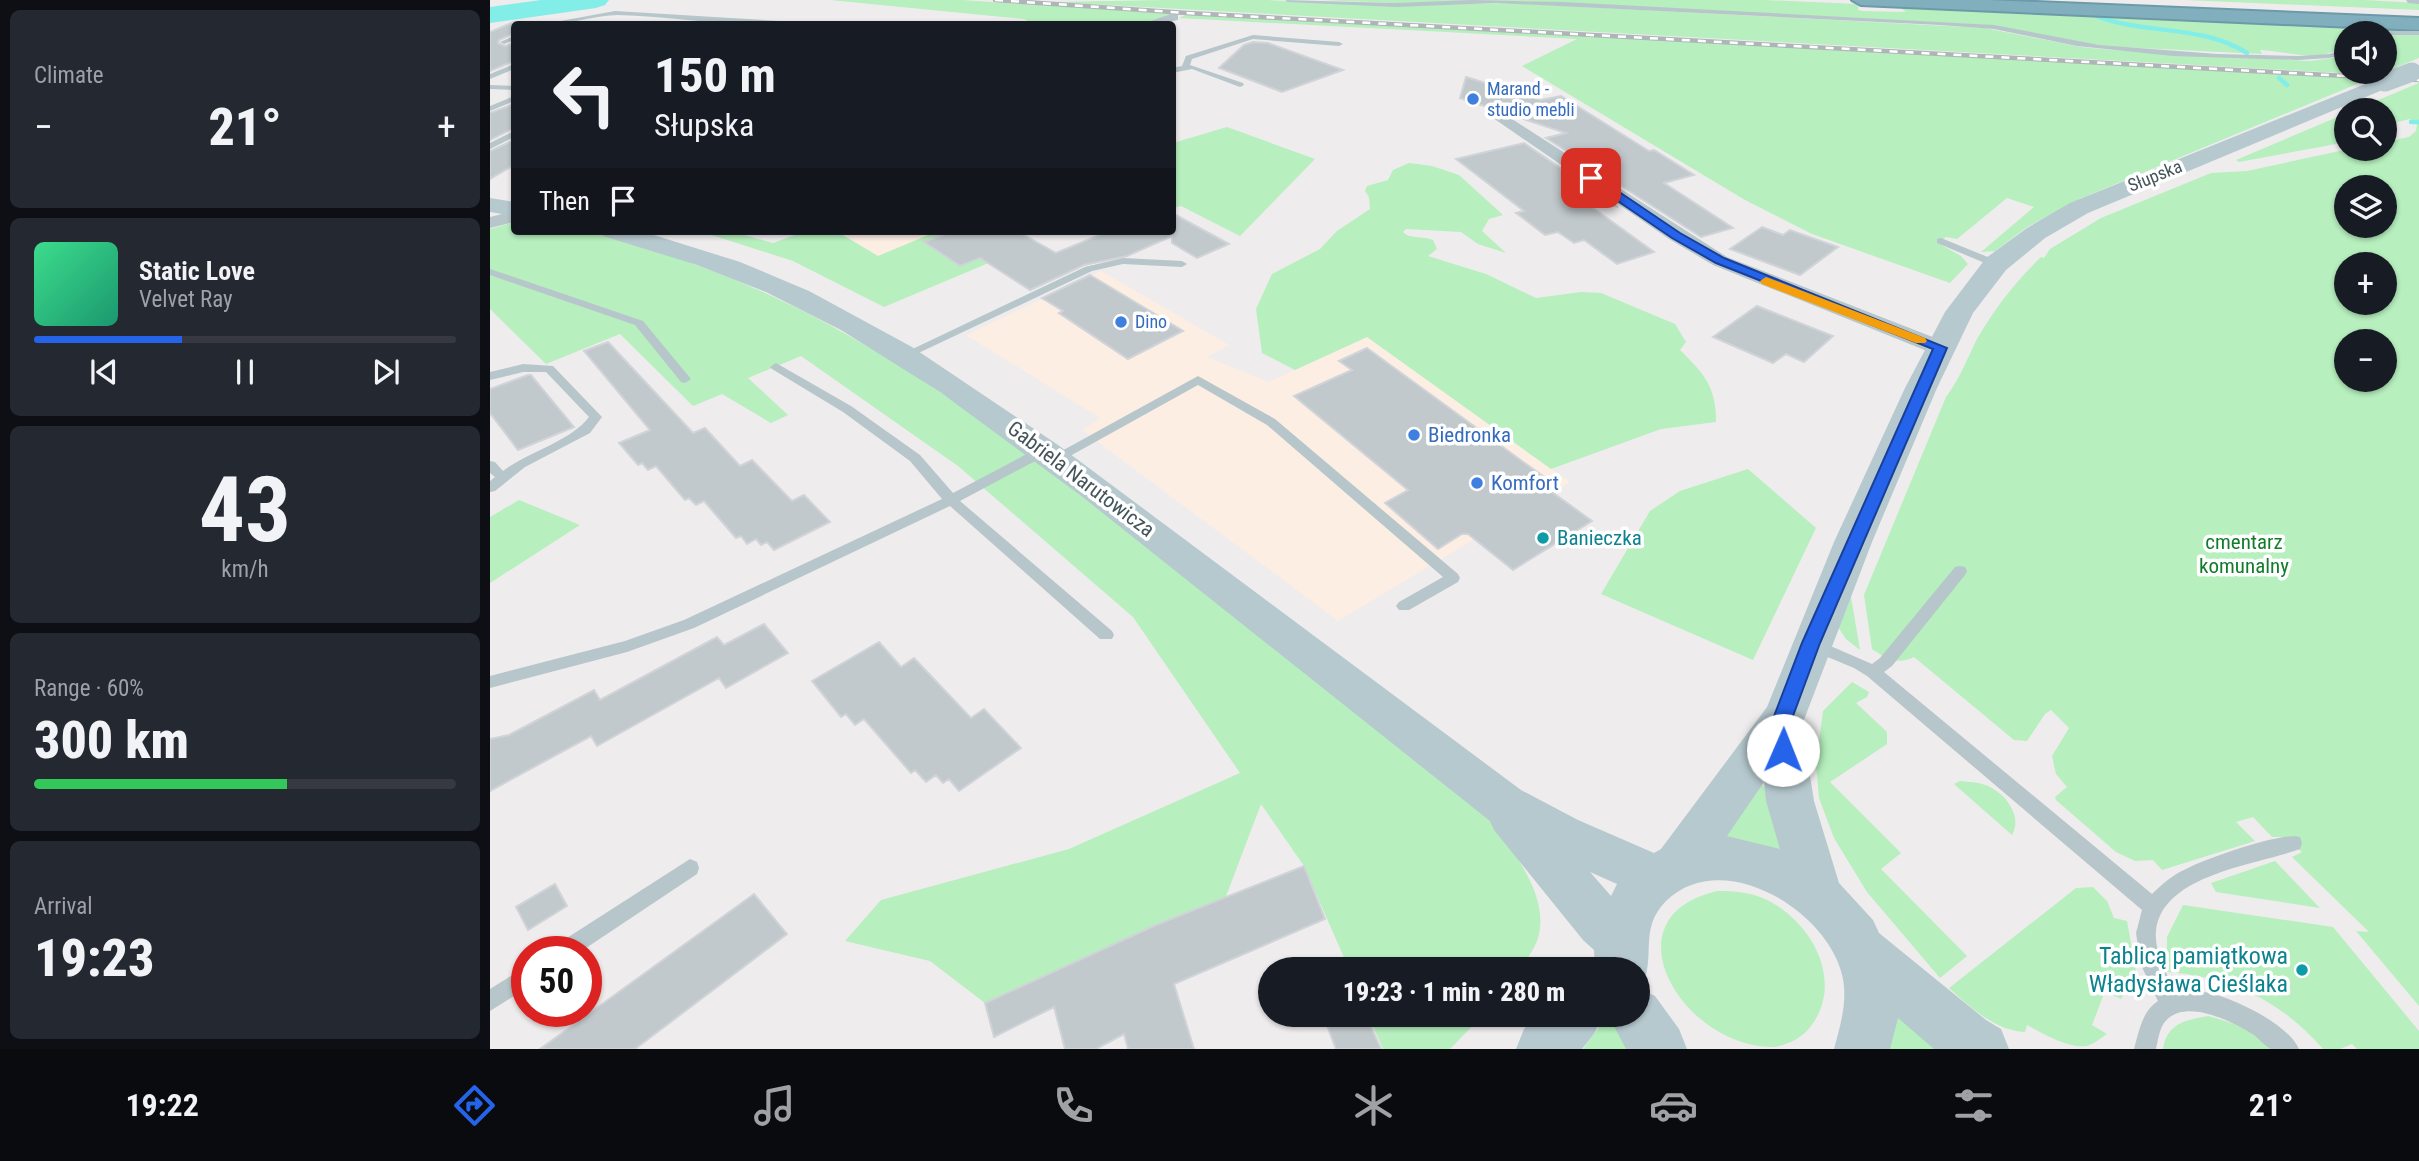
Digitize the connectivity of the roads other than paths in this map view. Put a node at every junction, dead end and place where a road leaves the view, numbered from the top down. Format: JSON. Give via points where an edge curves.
{"nodes":[{"id":1,"x":1288,"y":0,"type":"edge"},
{"id":2,"x":1861,"y":0,"type":"edge"},
{"id":3,"x":2045,"y":0,"type":"edge"},
{"id":4,"x":2412,"y":0,"type":"edge"},
{"id":5,"x":2419,"y":0,"type":"edge"},
{"id":6,"x":1174,"y":16,"type":"dead end"},
{"id":7,"x":2419,"y":16,"type":"edge"},
{"id":8,"x":566,"y":21,"type":"edge"},
{"id":9,"x":747,"y":21,"type":"edge"},
{"id":10,"x":1157,"y":21,"type":"edge"},
{"id":11,"x":2419,"y":24,"type":"edge"},
{"id":12,"x":2397,"y":33,"type":"edge"},
{"id":13,"x":2419,"y":33,"type":"edge"},
{"id":14,"x":511,"y":39,"type":"edge"},
{"id":15,"x":505,"y":42,"type":"dead end"},
{"id":16,"x":1339,"y":44,"type":"dead end"},
{"id":17,"x":2334,"y":56,"type":"edge"},
{"id":18,"x":511,"y":67,"type":"edge"},
{"id":19,"x":1185,"y":67,"type":"junction"},
{"id":20,"x":1176,"y":70,"type":"edge"},
{"id":21,"x":2405,"y":74,"type":"edge"},
{"id":22,"x":490,"y":77,"type":"edge"},
{"id":23,"x":1240,"y":85,"type":"dead end"},
{"id":24,"x":490,"y":87,"type":"edge"},
{"id":25,"x":511,"y":89,"type":"edge"},
{"id":26,"x":511,"y":99,"type":"edge"},
{"id":27,"x":490,"y":109,"type":"edge"},
{"id":28,"x":1501,"y":117,"type":"dead end"},
{"id":29,"x":511,"y":135,"type":"edge"},
{"id":30,"x":493,"y":143,"type":"edge"},
{"id":31,"x":511,"y":144,"type":"edge"},
{"id":32,"x":490,"y":205,"type":"edge"},
{"id":33,"x":511,"y":208,"type":"edge"},
{"id":34,"x":511,"y":217,"type":"edge"},
{"id":35,"x":490,"y":223,"type":"edge"},
{"id":36,"x":626,"y":235,"type":"edge"},
{"id":37,"x":1941,"y":241,"type":"dead end"},
{"id":38,"x":1182,"y":264,"type":"dead end"},
{"id":39,"x":1996,"y":264,"type":"junction"},
{"id":40,"x":490,"y":272,"type":"edge"},
{"id":41,"x":1940,"y":348,"type":"junction"},
{"id":42,"x":906,"y":355,"type":"junction"},
{"id":43,"x":776,"y":367,"type":"dead end"},
{"id":44,"x":490,"y":376,"type":"edge"},
{"id":45,"x":685,"y":379,"type":"dead end"},
{"id":46,"x":1050,"y":454,"type":"junction"},
{"id":47,"x":490,"y":465,"type":"edge"},
{"id":48,"x":503,"y":478,"type":"junction"},
{"id":49,"x":490,"y":488,"type":"edge"},
{"id":50,"x":951,"y":500,"type":"junction"},
{"id":51,"x":1960,"y":571,"type":"dead end"},
{"id":52,"x":1404,"y":606,"type":"dead end"},
{"id":53,"x":1106,"y":635,"type":"dead end"},
{"id":54,"x":1811,"y":643,"type":"junction"},
{"id":55,"x":1873,"y":673,"type":"junction"},
{"id":56,"x":490,"y":682,"type":"edge"},
{"id":57,"x":1780,"y":724,"type":"junction"},
{"id":58,"x":1504,"y":806,"type":"junction"},
{"id":59,"x":2293,"y":843,"type":"dead end"},
{"id":60,"x":690,"y":868,"type":"dead end"},
{"id":61,"x":1667,"y":871,"type":"junction"},
{"id":62,"x":1817,"y":892,"type":"junction"},
{"id":63,"x":2153,"y":907,"type":"junction"},
{"id":64,"x":587,"y":936,"type":"edge"},
{"id":65,"x":1861,"y":952,"type":"junction"},
{"id":66,"x":1618,"y":957,"type":"edge"},
{"id":67,"x":1621,"y":957,"type":"edge"},
{"id":68,"x":511,"y":987,"type":"edge"},
{"id":69,"x":490,"y":1001,"type":"edge"},
{"id":70,"x":2171,"y":1006,"type":"junction"},
{"id":71,"x":1564,"y":1027,"type":"edge"},
{"id":72,"x":1644,"y":1027,"type":"edge"},
{"id":73,"x":1544,"y":1049,"type":"edge"},
{"id":74,"x":1659,"y":1049,"type":"edge"},
{"id":75,"x":1862,"y":1049,"type":"edge"},
{"id":76,"x":1981,"y":1049,"type":"edge"},
{"id":77,"x":2145,"y":1049,"type":"edge"},
{"id":78,"x":2288,"y":1049,"type":"edge"}],
"edges":[{"from":1,"to":17,"type":"lane","via":[[1396,5],[1497,1],[1977,26],[2090,46],[2302,59]]},
{"from":2,"to":11,"type":"highway"},
{"from":3,"to":7,"type":"highway"},
{"from":4,"to":5,"type":"street"},
{"from":6,"to":10,"type":"street"},
{"from":8,"to":9,"type":"lane","via":[[615,13]]},
{"from":12,"to":13,"type":"lane"},
{"from":14,"to":15,"type":"lane"},
{"from":16,"to":19,"type":"lane","via":[[1253,37],[1189,58]]},
{"from":18,"to":22,"type":"lane"},
{"from":19,"to":20,"type":"lane"},
{"from":19,"to":23,"type":"lane"},
{"from":21,"to":39,"type":"main road","name":"Słupska","via":[[2079,208]]},
{"from":24,"to":25,"type":"lane"},
{"from":26,"to":27,"type":"lane"},
{"from":28,"to":41,"type":"street","via":[[1703,252],[1750,275]]},
{"from":29,"to":30,"type":"lane"},
{"from":30,"to":31,"type":"lane"},
{"from":32,"to":33,"type":"main road"},
{"from":34,"to":35,"type":"street"},
{"from":36,"to":42,"type":"main road","name":"Gabriela Narutowicza","via":[[762,281],[867,331]]},
{"from":37,"to":39,"type":"lane"},
{"from":38,"to":42,"type":"lane","via":[[1123,261],[1089,269]]},
{"from":39,"to":41,"type":"main road","name":"Słupska","via":[[1959,312]]},
{"from":40,"to":45,"type":"lane","via":[[639,323]]},
{"from":41,"to":54,"type":"main road","name":"Słupska"},
{"from":42,"to":46,"type":"main road","name":"Gabriela Narutowicza"},
{"from":43,"to":50,"type":"lane","via":[[847,409],[915,458]]},
{"from":44,"to":48,"type":"lane","via":[[549,368],[596,417],[586,430],[520,464]]},
{"from":46,"to":50,"type":"lane"},
{"from":46,"to":52,"type":"lane","via":[[1198,380],[1270,422],[1454,578]]},
{"from":46,"to":58,"type":"main road","name":"Gabriela Narutowicza"},
{"from":47,"to":48,"type":"lane"},
{"from":48,"to":49,"type":"lane"},
{"from":50,"to":53,"type":"lane"},
{"from":50,"to":56,"type":"lane","via":[[689,624],[627,646]]},
{"from":51,"to":55,"type":"lane"},
{"from":54,"to":55,"type":"lane"},
{"from":54,"to":57,"type":"main road","name":"Słupska"},
{"from":55,"to":63,"type":"lane"},
{"from":57,"to":61,"type":"main road","name":"Słupska"},
{"from":57,"to":62,"type":"main road","name":"Słupska","via":[[1790,801]]},
{"from":58,"to":61,"type":"main road","name":"Gabriela Narutowicza","via":[[1561,835]]},
{"from":58,"to":66,"type":"main road","name":"Gabriela Narutowicza","via":[[1601,923]]},
{"from":59,"to":63,"type":"lane","via":[[2182,878],[2161,894]]},
{"from":60,"to":64,"type":"lane"},
{"from":61,"to":62,"type":"main road","via":[[1710,857],[1740,859],[1774,868]]},
{"from":61,"to":67,"type":"main road","name":"Słupska","via":[[1634,903]]},
{"from":62,"to":65,"type":"main road"},
{"from":63,"to":70,"type":"lane","via":[[2146,950]]},
{"from":65,"to":75,"type":"main road","via":[[1871,984],[1872,1012]]},
{"from":65,"to":76,"type":"main road"},
{"from":68,"to":69,"type":"lane"},
{"from":70,"to":77,"type":"lane","via":[[2153,1020]]},
{"from":70,"to":78,"type":"lane","via":[[2184,1002],[2216,1005],[2249,1019]]},
{"from":71,"to":73,"type":"main road"},
{"from":72,"to":74,"type":"main road"}]}
